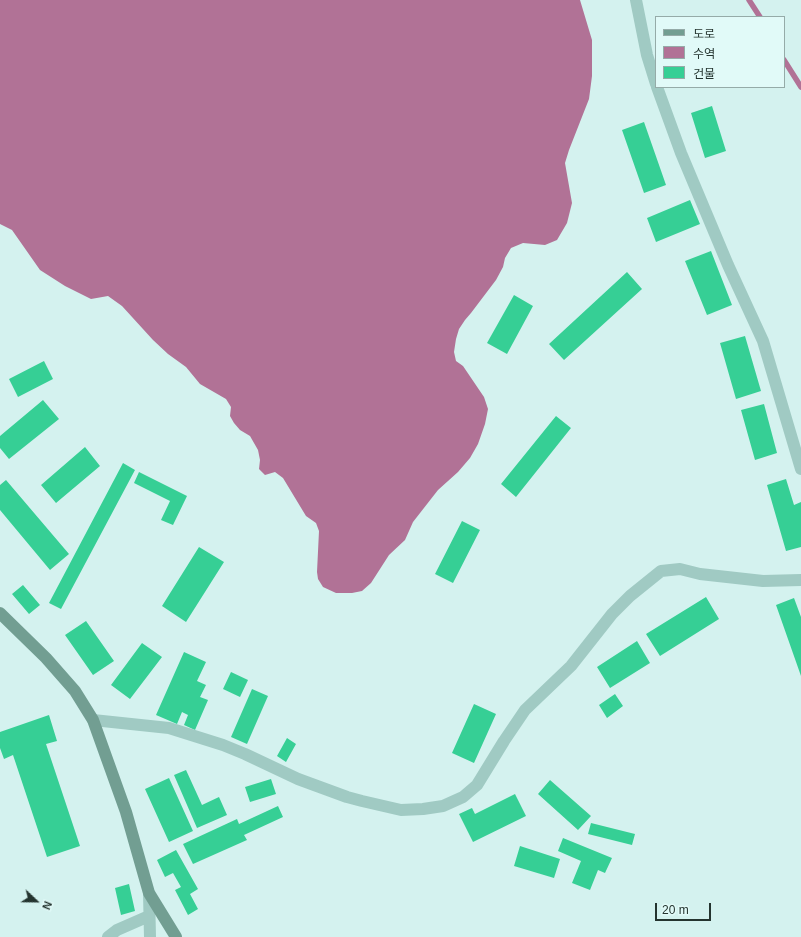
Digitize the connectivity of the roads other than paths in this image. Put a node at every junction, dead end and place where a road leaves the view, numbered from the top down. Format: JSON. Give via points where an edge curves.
{"nodes":[{"id":1,"x":636,"y":0,"type":"edge"},
{"id":2,"x":655,"y":83,"type":"edge"},
{"id":3,"x":657,"y":88,"type":"edge"},
{"id":4,"x":801,"y":469,"type":"edge"},
{"id":5,"x":801,"y":580,"type":"edge"},
{"id":6,"x":0,"y":613,"type":"edge"},
{"id":7,"x":93,"y":720,"type":"junction"},
{"id":8,"x":149,"y":893,"type":"junction"},
{"id":9,"x":149,"y":916,"type":"junction"},
{"id":10,"x":108,"y":937,"type":"edge"},
{"id":11,"x":150,"y":937,"type":"edge"},
{"id":12,"x":176,"y":937,"type":"edge"}],
"edges":[{"from":1,"to":2,"type":"street","via":[[646,55]]},
{"from":3,"to":4,"type":"street","via":[[681,154],[763,341]]},
{"from":5,"to":7,"type":"street","via":[[763,581],[700,574],[680,569],[661,571],[612,614],[571,666],[525,710],[477,785],[463,796],[443,806],[401,810],[362,801],[298,779],[223,745],[169,728]]},
{"from":6,"to":7,"type":"street","via":[[75,691]]},
{"from":7,"to":8,"type":"street","via":[[126,812]]},
{"from":8,"to":9,"type":"street"},
{"from":8,"to":12,"type":"street"},
{"from":9,"to":10,"type":"street","via":[[117,930]]},
{"from":9,"to":11,"type":"street"}]}
